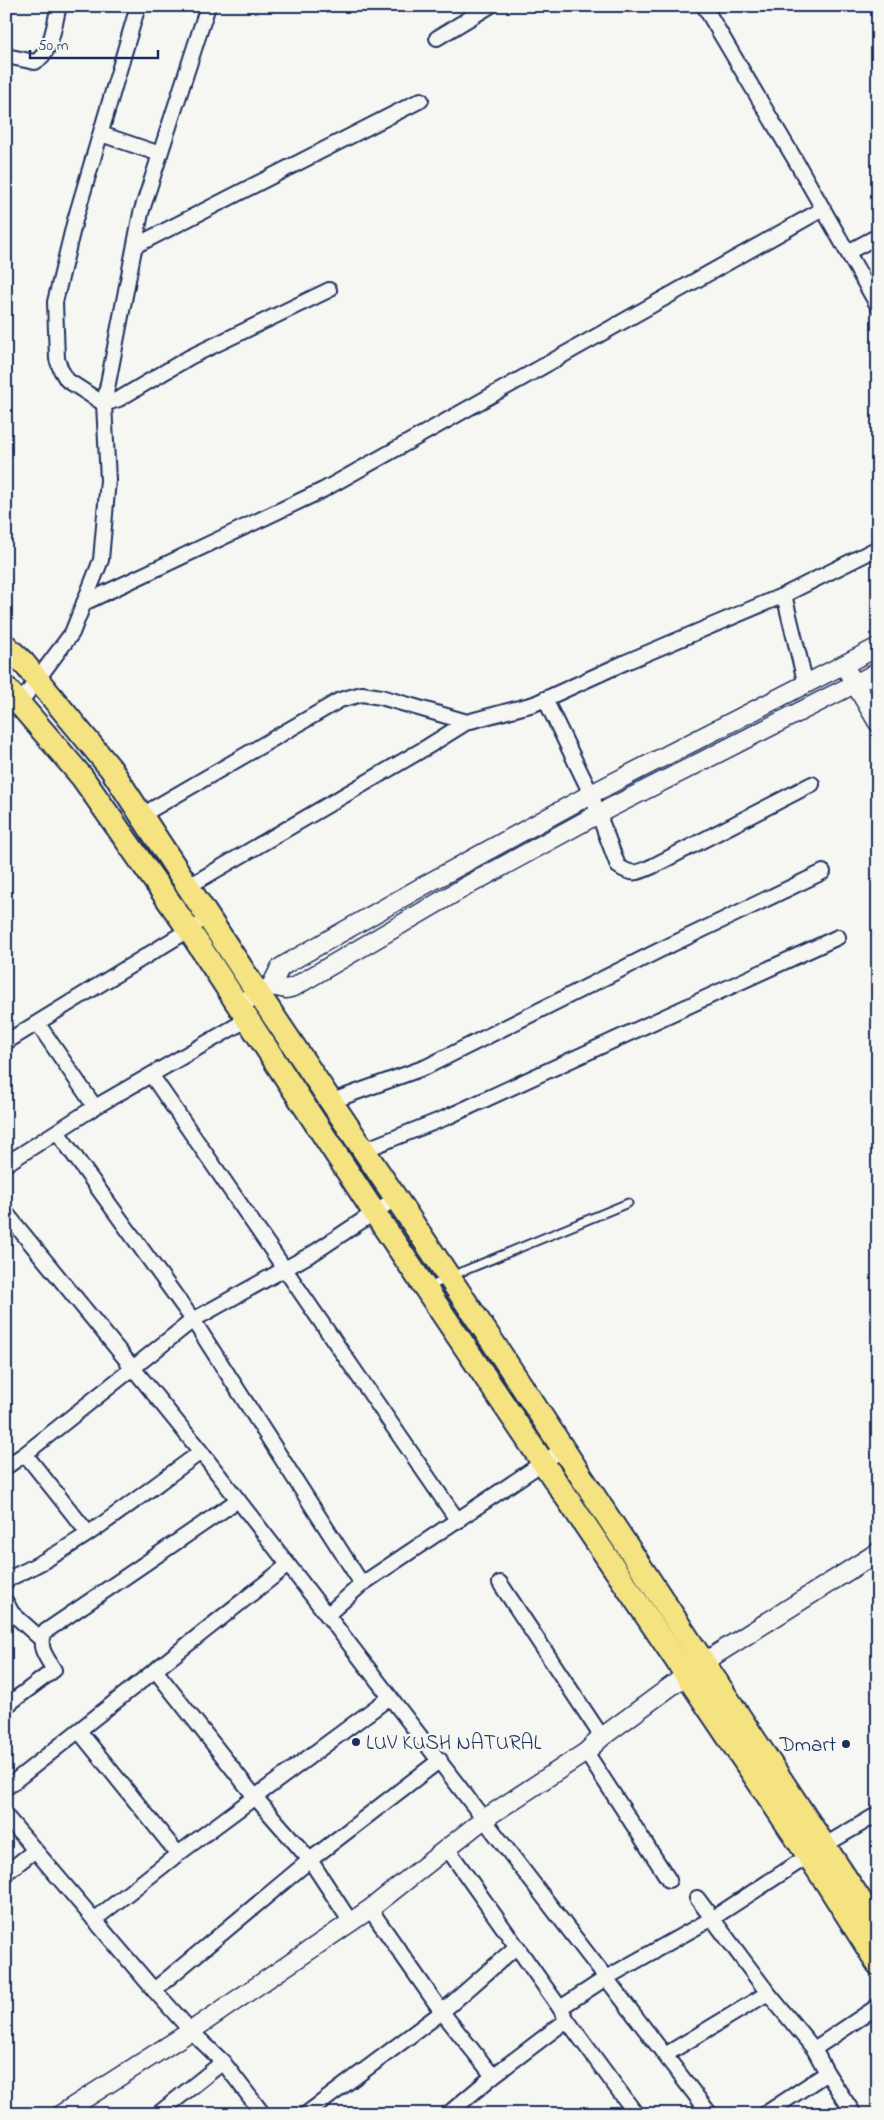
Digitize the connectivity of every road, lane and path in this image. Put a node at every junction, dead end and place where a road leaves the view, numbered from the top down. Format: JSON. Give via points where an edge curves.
{"nodes":[{"id":1,"x":59,"y":6,"type":"edge"},
{"id":2,"x":138,"y":6,"type":"edge"},
{"id":3,"x":208,"y":6,"type":"edge"},
{"id":4,"x":490,"y":6,"type":"edge"},
{"id":5,"x":704,"y":6,"type":"edge"},
{"id":6,"x":437,"y":38,"type":"dead end"},
{"id":7,"x":6,"y":56,"type":"edge"},
{"id":8,"x":421,"y":100,"type":"dead end"},
{"id":9,"x":101,"y":134,"type":"junction"},
{"id":10,"x":160,"y":154,"type":"junction"},
{"id":11,"x":823,"y":209,"type":"junction"},
{"id":12,"x":878,"y":236,"type":"edge"},
{"id":13,"x":135,"y":246,"type":"junction"},
{"id":14,"x":848,"y":252,"type":"junction"},
{"id":15,"x":329,"y":290,"type":"dead end"},
{"id":16,"x":878,"y":306,"type":"edge"},
{"id":17,"x":104,"y":404,"type":"junction"},
{"id":18,"x":878,"y":548,"type":"edge"},
{"id":19,"x":784,"y":595,"type":"junction"},
{"id":20,"x":84,"y":603,"type":"junction"},
{"id":21,"x":6,"y":646,"type":"edge"},
{"id":22,"x":878,"y":647,"type":"edge"},
{"id":23,"x":843,"y":665,"type":"junction"},
{"id":24,"x":878,"y":672,"type":"edge"},
{"id":25,"x":37,"y":680,"type":"junction"},
{"id":26,"x":806,"y":685,"type":"junction"},
{"id":27,"x":855,"y":685,"type":"junction"},
{"id":28,"x":13,"y":696,"type":"edge"},
{"id":29,"x":544,"y":699,"type":"junction"},
{"id":30,"x":467,"y":722,"type":"junction"},
{"id":31,"x":878,"y":723,"type":"edge"},
{"id":32,"x":812,"y":784,"type":"dead end"},
{"id":33,"x":591,"y":794,"type":"junction"},
{"id":34,"x":598,"y":814,"type":"junction"},
{"id":35,"x":142,"y":815,"type":"junction"},
{"id":36,"x":823,"y":872,"type":"dead end"},
{"id":37,"x":189,"y":886,"type":"junction"},
{"id":38,"x":209,"y":917,"type":"junction"},
{"id":39,"x":189,"y":930,"type":"junction"},
{"id":40,"x":838,"y":937,"type":"dead end"},
{"id":41,"x":265,"y":990,"type":"junction"},
{"id":42,"x":244,"y":1012,"type":"junction"},
{"id":43,"x":38,"y":1024,"type":"junction"},
{"id":44,"x":6,"y":1042,"type":"edge"},
{"id":45,"x":152,"y":1076,"type":"junction"},
{"id":46,"x":332,"y":1101,"type":"junction"},
{"id":47,"x":95,"y":1107,"type":"junction"},
{"id":48,"x":58,"y":1133,"type":"junction"},
{"id":49,"x":364,"y":1150,"type":"junction"},
{"id":50,"x":6,"y":1164,"type":"edge"},
{"id":51,"x":396,"y":1198,"type":"junction"},
{"id":52,"x":628,"y":1203,"type":"dead end"},
{"id":53,"x":374,"y":1212,"type":"junction"},
{"id":54,"x":6,"y":1213,"type":"edge"},
{"id":55,"x":285,"y":1268,"type":"junction"},
{"id":56,"x":449,"y":1277,"type":"junction"},
{"id":57,"x":426,"y":1289,"type":"junction"},
{"id":58,"x":193,"y":1320,"type":"junction"},
{"id":59,"x":132,"y":1368,"type":"junction"},
{"id":60,"x":563,"y":1450,"type":"junction"},
{"id":61,"x":200,"y":1452,"type":"junction"},
{"id":62,"x":25,"y":1454,"type":"junction"},
{"id":63,"x":545,"y":1463,"type":"junction"},
{"id":64,"x":6,"y":1467,"type":"edge"},
{"id":65,"x":238,"y":1500,"type":"junction"},
{"id":66,"x":458,"y":1522,"type":"junction"},
{"id":67,"x":88,"y":1533,"type":"junction"},
{"id":68,"x":878,"y":1552,"type":"edge"},
{"id":69,"x":288,"y":1565,"type":"junction"},
{"id":70,"x":6,"y":1582,"type":"edge"},
{"id":71,"x":500,"y":1583,"type":"dead end"},
{"id":72,"x":362,"y":1584,"type":"junction"},
{"id":73,"x":6,"y":1602,"type":"edge"},
{"id":74,"x":327,"y":1615,"type":"junction"},
{"id":75,"x":41,"y":1639,"type":"junction"},
{"id":76,"x":696,"y":1668,"type":"junction"},
{"id":77,"x":155,"y":1670,"type":"junction"},
{"id":78,"x":390,"y":1697,"type":"junction"},
{"id":79,"x":6,"y":1706,"type":"edge"},
{"id":80,"x":79,"y":1731,"type":"junction"},
{"id":81,"x":602,"y":1737,"type":"junction"},
{"id":82,"x":586,"y":1752,"type":"junction"},
{"id":83,"x":440,"y":1760,"type":"junction"},
{"id":84,"x":6,"y":1788,"type":"edge"},
{"id":85,"x":255,"y":1797,"type":"junction"},
{"id":86,"x":878,"y":1814,"type":"edge"},
{"id":87,"x":6,"y":1816,"type":"edge"},
{"id":88,"x":484,"y":1819,"type":"junction"},
{"id":89,"x":447,"y":1848,"type":"junction"},
{"id":90,"x":34,"y":1851,"type":"junction"},
{"id":91,"x":817,"y":1851,"type":"junction"},
{"id":92,"x":178,"y":1854,"type":"junction"},
{"id":93,"x":310,"y":1860,"type":"junction"},
{"id":94,"x":6,"y":1873,"type":"edge"},
{"id":95,"x":669,"y":1880,"type":"dead end"},
{"id":96,"x":697,"y":1898,"type":"dead end"},
{"id":97,"x":370,"y":1909,"type":"junction"},
{"id":98,"x":713,"y":1918,"type":"junction"},
{"id":99,"x":94,"y":1920,"type":"junction"},
{"id":100,"x":350,"y":1921,"type":"junction"},
{"id":101,"x":878,"y":1927,"type":"edge"},
{"id":102,"x":516,"y":1947,"type":"junction"},
{"id":103,"x":878,"y":1964,"type":"edge"},
{"id":104,"x":606,"y":1978,"type":"junction"},
{"id":105,"x":154,"y":1990,"type":"junction"},
{"id":106,"x":768,"y":1993,"type":"junction"},
{"id":107,"x":878,"y":2006,"type":"edge"},
{"id":108,"x":560,"y":2008,"type":"junction"},
{"id":109,"x":442,"y":2012,"type":"junction"},
{"id":110,"x":567,"y":2020,"type":"junction"},
{"id":111,"x":191,"y":2031,"type":"junction"},
{"id":112,"x":814,"y":2049,"type":"junction"},
{"id":113,"x":665,"y":2055,"type":"junction"},
{"id":114,"x":223,"y":2062,"type":"junction"},
{"id":115,"x":827,"y":2074,"type":"junction"},
{"id":116,"x":492,"y":2076,"type":"junction"},
{"id":117,"x":630,"y":2112,"type":"edge"},
{"id":118,"x":62,"y":2114,"type":"edge"},
{"id":119,"x":158,"y":2114,"type":"edge"},
{"id":120,"x":263,"y":2114,"type":"edge"},
{"id":121,"x":306,"y":2114,"type":"edge"},
{"id":122,"x":448,"y":2114,"type":"edge"},
{"id":123,"x":710,"y":2114,"type":"edge"},
{"id":124,"x":764,"y":2114,"type":"edge"},
{"id":125,"x":854,"y":2114,"type":"edge"}],
"edges":[{"from":1,"to":7,"type":"street","via":[[45,54],[29,61]]},
{"from":2,"to":9,"type":"street"},
{"from":3,"to":10,"type":"street"},
{"from":4,"to":6,"type":"street"},
{"from":5,"to":11,"type":"street"},
{"from":8,"to":13,"type":"street"},
{"from":9,"to":10,"type":"street"},
{"from":9,"to":17,"type":"street","via":[[75,220],[54,318],[61,370],[67,380]]},
{"from":10,"to":13,"type":"street","via":[[141,213]]},
{"from":11,"to":14,"type":"street"},
{"from":11,"to":20,"type":"street","via":[[323,490]]},
{"from":12,"to":14,"type":"street"},
{"from":13,"to":17,"type":"street"},
{"from":14,"to":16,"type":"street"},
{"from":15,"to":17,"type":"street"},
{"from":17,"to":20,"type":"street","via":[[108,480],[101,560]]},
{"from":18,"to":19,"type":"street"},
{"from":19,"to":26,"type":"street"},
{"from":19,"to":29,"type":"street"},
{"from":20,"to":25,"type":"street","via":[[72,633]]},
{"from":21,"to":25,"type":"main road"},
{"from":22,"to":23,"type":"street"},
{"from":23,"to":26,"type":"street"},
{"from":23,"to":27,"type":"street"},
{"from":24,"to":27,"type":"street"},
{"from":25,"to":28,"type":"street"},
{"from":25,"to":35,"type":"main road","via":[[111,769]]},
{"from":26,"to":33,"type":"street"},
{"from":27,"to":31,"type":"street"},
{"from":27,"to":34,"type":"street"},
{"from":28,"to":39,"type":"main road","via":[[82,777]]},
{"from":29,"to":30,"type":"street"},
{"from":29,"to":33,"type":"street"},
{"from":30,"to":35,"type":"street","via":[[382,697],[362,694],[340,700]]},
{"from":30,"to":37,"type":"street"},
{"from":32,"to":34,"type":"street","via":[[639,872],[627,872],[618,866]]},
{"from":33,"to":34,"type":"street"},
{"from":33,"to":41,"type":"street","via":[[286,964]]},
{"from":34,"to":41,"type":"street","via":[[294,986]]},
{"from":35,"to":37,"type":"main road"},
{"from":36,"to":46,"type":"street","via":[[658,950],[426,1067]]},
{"from":37,"to":38,"type":"main road"},
{"from":38,"to":39,"type":"street"},
{"from":38,"to":41,"type":"main road"},
{"from":39,"to":42,"type":"main road"},
{"from":39,"to":43,"type":"street"},
{"from":40,"to":49,"type":"street","via":[[445,1118]]},
{"from":41,"to":42,"type":"street"},
{"from":41,"to":46,"type":"main road"},
{"from":42,"to":45,"type":"street"},
{"from":42,"to":53,"type":"main road"},
{"from":43,"to":44,"type":"street"},
{"from":43,"to":47,"type":"street"},
{"from":45,"to":47,"type":"street"},
{"from":45,"to":55,"type":"street"},
{"from":46,"to":49,"type":"main road"},
{"from":47,"to":48,"type":"street"},
{"from":48,"to":50,"type":"street"},
{"from":48,"to":58,"type":"street"},
{"from":49,"to":51,"type":"main road"},
{"from":51,"to":53,"type":"street"},
{"from":51,"to":56,"type":"main road"},
{"from":52,"to":56,"type":"lane"},
{"from":53,"to":55,"type":"street"},
{"from":53,"to":57,"type":"main road"},
{"from":54,"to":59,"type":"street"},
{"from":55,"to":58,"type":"street"},
{"from":55,"to":66,"type":"street"},
{"from":56,"to":57,"type":"lane"},
{"from":56,"to":60,"type":"main road"},
{"from":57,"to":63,"type":"main road"},
{"from":58,"to":59,"type":"street"},
{"from":58,"to":72,"type":"street"},
{"from":59,"to":61,"type":"street"},
{"from":59,"to":62,"type":"street"},
{"from":60,"to":63,"type":"street"},
{"from":60,"to":76,"type":"main road"},
{"from":61,"to":65,"type":"street"},
{"from":61,"to":67,"type":"street"},
{"from":62,"to":64,"type":"street"},
{"from":62,"to":67,"type":"street"},
{"from":63,"to":66,"type":"street"},
{"from":63,"to":76,"type":"main road"},
{"from":65,"to":69,"type":"street"},
{"from":65,"to":75,"type":"street","via":[[46,1631]]},
{"from":66,"to":72,"type":"street"},
{"from":67,"to":70,"type":"street"},
{"from":68,"to":76,"type":"street"},
{"from":69,"to":74,"type":"street"},
{"from":69,"to":77,"type":"street"},
{"from":71,"to":81,"type":"street"},
{"from":72,"to":74,"type":"street"},
{"from":73,"to":75,"type":"street","via":[[12,1613]]},
{"from":74,"to":78,"type":"street"},
{"from":75,"to":79,"type":"street","via":[[54,1670]]},
{"from":76,"to":81,"type":"street"},
{"from":76,"to":91,"type":"main road"},
{"from":77,"to":80,"type":"street"},
{"from":77,"to":85,"type":"street"},
{"from":78,"to":83,"type":"street"},
{"from":78,"to":85,"type":"street"},
{"from":80,"to":84,"type":"street"},
{"from":80,"to":92,"type":"street"},
{"from":81,"to":82,"type":"street"},
{"from":82,"to":88,"type":"street"},
{"from":82,"to":95,"type":"street"},
{"from":83,"to":88,"type":"street"},
{"from":83,"to":93,"type":"street"},
{"from":85,"to":92,"type":"street"},
{"from":85,"to":93,"type":"street"},
{"from":86,"to":91,"type":"street"},
{"from":87,"to":90,"type":"street"},
{"from":88,"to":89,"type":"street"},
{"from":88,"to":104,"type":"street"},
{"from":89,"to":97,"type":"street"},
{"from":89,"to":102,"type":"street"},
{"from":90,"to":94,"type":"street"},
{"from":90,"to":99,"type":"street"},
{"from":91,"to":98,"type":"street"},
{"from":91,"to":101,"type":"main road"},
{"from":91,"to":103,"type":"main road"},
{"from":92,"to":99,"type":"street"},
{"from":93,"to":100,"type":"street"},
{"from":93,"to":105,"type":"street"},
{"from":96,"to":98,"type":"street"},
{"from":97,"to":100,"type":"street"},
{"from":97,"to":109,"type":"street"},
{"from":98,"to":104,"type":"street"},
{"from":98,"to":106,"type":"street"},
{"from":99,"to":105,"type":"street"},
{"from":100,"to":111,"type":"street"},
{"from":102,"to":108,"type":"street"},
{"from":102,"to":109,"type":"street"},
{"from":104,"to":108,"type":"street"},
{"from":104,"to":113,"type":"street"},
{"from":105,"to":111,"type":"street"},
{"from":106,"to":112,"type":"street"},
{"from":106,"to":113,"type":"street"},
{"from":107,"to":112,"type":"street"},
{"from":108,"to":110,"type":"street"},
{"from":109,"to":116,"type":"street"},
{"from":109,"to":121,"type":"street"},
{"from":110,"to":116,"type":"street"},
{"from":110,"to":117,"type":"street"},
{"from":111,"to":114,"type":"street"},
{"from":111,"to":118,"type":"street"},
{"from":112,"to":115,"type":"street"},
{"from":113,"to":123,"type":"street"},
{"from":114,"to":119,"type":"street"},
{"from":114,"to":120,"type":"street"},
{"from":115,"to":124,"type":"street"},
{"from":115,"to":125,"type":"street"},
{"from":116,"to":122,"type":"street"}]}
